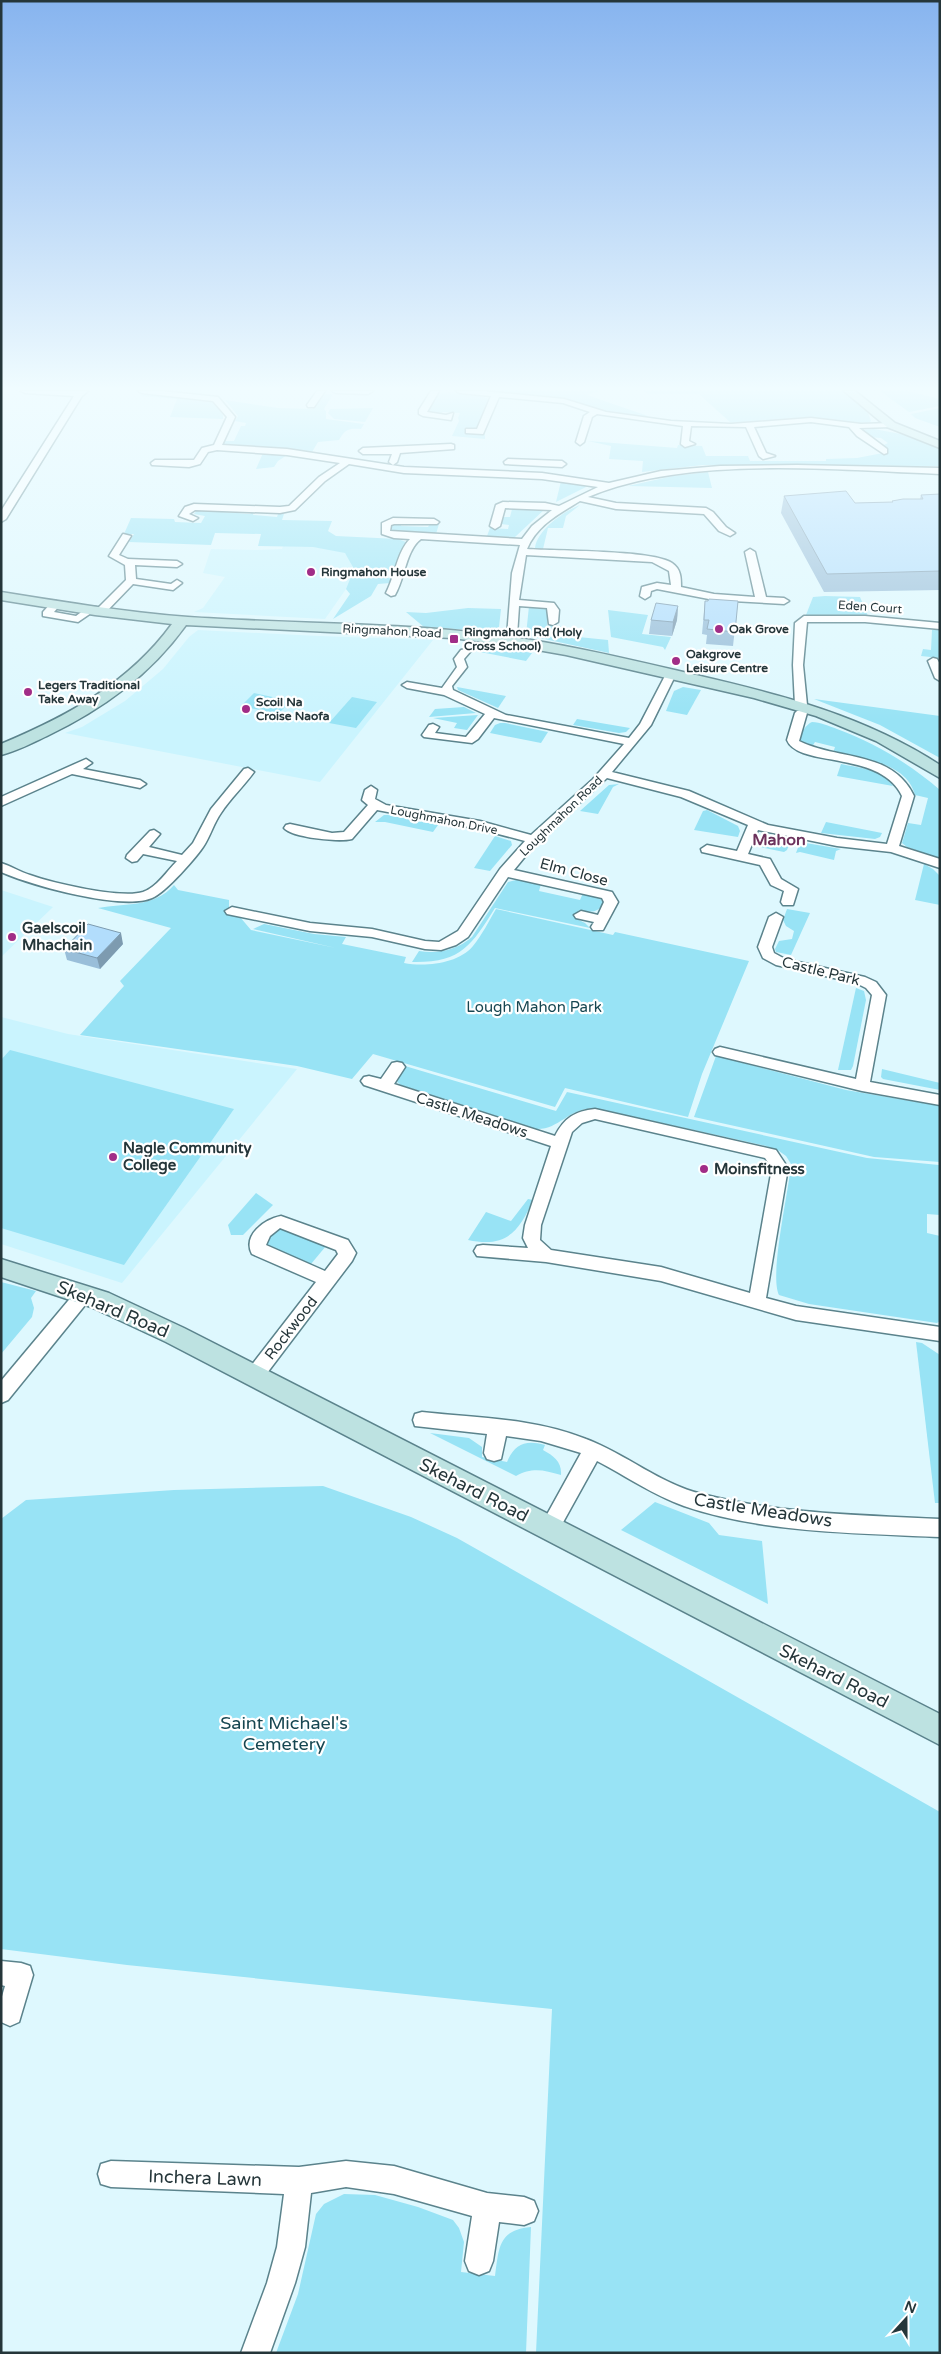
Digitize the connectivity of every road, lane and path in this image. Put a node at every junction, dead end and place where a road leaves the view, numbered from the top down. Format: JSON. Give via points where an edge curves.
{"nodes":[{"id":1,"x":13,"y":501,"type":"edge"},
{"id":2,"x":304,"y":501,"type":"edge"},
{"id":3,"x":574,"y":501,"type":"edge"},
{"id":4,"x":592,"y":501,"type":"edge"},
{"id":5,"x":560,"y":509,"type":"junction"},
{"id":6,"x":188,"y":517,"type":"dead end"},
{"id":7,"x":1,"y":519,"type":"edge"},
{"id":8,"x":434,"y":522,"type":"dead end"},
{"id":9,"x":495,"y":526,"type":"dead end"},
{"id":10,"x":730,"y":533,"type":"dead end"},
{"id":11,"x":126,"y":536,"type":"dead end"},
{"id":12,"x":418,"y":537,"type":"junction"},
{"id":13,"x":525,"y":542,"type":"junction"},
{"id":14,"x":522,"y":552,"type":"junction"},
{"id":15,"x":750,"y":552,"type":"dead end"},
{"id":16,"x":126,"y":562,"type":"junction"},
{"id":17,"x":177,"y":564,"type":"dead end"},
{"id":18,"x":132,"y":581,"type":"junction"},
{"id":19,"x":175,"y":585,"type":"dead end"},
{"id":20,"x":676,"y":587,"type":"junction"},
{"id":21,"x":391,"y":593,"type":"dead end"},
{"id":22,"x":1,"y":596,"type":"edge"},
{"id":23,"x":645,"y":596,"type":"dead end"},
{"id":24,"x":761,"y":599,"type":"junction"},
{"id":25,"x":784,"y":601,"type":"dead end"},
{"id":26,"x":514,"y":603,"type":"junction"},
{"id":27,"x":96,"y":610,"type":"junction"},
{"id":28,"x":182,"y":621,"type":"junction"},
{"id":29,"x":553,"y":622,"type":"dead end"},
{"id":30,"x":940,"y":626,"type":"edge"},
{"id":31,"x":509,"y":641,"type":"junction"},
{"id":32,"x":458,"y":657,"type":"dead end"},
{"id":33,"x":933,"y":661,"type":"dead end"},
{"id":34,"x":671,"y":674,"type":"junction"},
{"id":35,"x":940,"y":678,"type":"edge"},
{"id":36,"x":407,"y":685,"type":"dead end"},
{"id":37,"x":447,"y":692,"type":"junction"},
{"id":38,"x":801,"y":709,"type":"junction"},
{"id":39,"x":492,"y":713,"type":"junction"},
{"id":40,"x":434,"y":728,"type":"dead end"},
{"id":41,"x":632,"y":742,"type":"junction"},
{"id":42,"x":1,"y":750,"type":"edge"},
{"id":43,"x":86,"y":763,"type":"dead end"},
{"id":44,"x":71,"y":770,"type":"junction"},
{"id":45,"x":604,"y":774,"type":"junction"},
{"id":46,"x":940,"y":774,"type":"edge"},
{"id":47,"x":244,"y":777,"type":"joint"},
{"id":48,"x":226,"y":778,"type":"dead end"},
{"id":49,"x":140,"y":784,"type":"dead end"},
{"id":50,"x":371,"y":790,"type":"dead end"},
{"id":51,"x":1,"y":802,"type":"edge"},
{"id":52,"x":375,"y":805,"type":"junction"},
{"id":53,"x":754,"y":825,"type":"junction"},
{"id":54,"x":290,"y":828,"type":"dead end"},
{"id":55,"x":154,"y":834,"type":"dead end"},
{"id":56,"x":533,"y":839,"type":"junction"},
{"id":57,"x":892,"y":848,"type":"junction"},
{"id":58,"x":707,"y":849,"type":"dead end"},
{"id":59,"x":741,"y":856,"type":"junction"},
{"id":60,"x":185,"y":859,"type":"junction"},
{"id":61,"x":940,"y":864,"type":"edge"},
{"id":62,"x":1,"y":867,"type":"edge"},
{"id":63,"x":505,"y":872,"type":"junction"},
{"id":64,"x":788,"y":902,"type":"dead end"},
{"id":65,"x":232,"y":911,"type":"dead end"},
{"id":66,"x":581,"y":915,"type":"dead end"},
{"id":67,"x":776,"y":917,"type":"dead end"},
{"id":68,"x":720,"y":1052,"type":"dead end"},
{"id":69,"x":397,"y":1068,"type":"dead end"},
{"id":70,"x":862,"y":1086,"type":"junction"},
{"id":71,"x":940,"y":1100,"type":"edge"},
{"id":72,"x":560,"y":1144,"type":"junction"},
{"id":73,"x":483,"y":1251,"type":"dead end"},
{"id":74,"x":546,"y":1256,"type":"junction"},
{"id":75,"x":1,"y":1268,"type":"edge"},
{"id":76,"x":328,"y":1280,"type":"junction"},
{"id":77,"x":84,"y":1294,"type":"junction"},
{"id":78,"x":757,"y":1301,"type":"junction"},
{"id":79,"x":940,"y":1334,"type":"edge"},
{"id":80,"x":254,"y":1376,"type":"junction"},
{"id":81,"x":1,"y":1395,"type":"edge"},
{"id":82,"x":422,"y":1420,"type":"dead end"},
{"id":83,"x":497,"y":1428,"type":"junction"},
{"id":84,"x":593,"y":1450,"type":"junction"},
{"id":85,"x":494,"y":1453,"type":"dead end"},
{"id":86,"x":940,"y":1528,"type":"edge"},
{"id":87,"x":549,"y":1529,"type":"junction"},
{"id":88,"x":940,"y":1730,"type":"edge"},
{"id":89,"x":11,"y":1974,"type":"edge"},
{"id":90,"x":10,"y":2012,"type":"dead end"},
{"id":91,"x":111,"y":2174,"type":"dead end"},
{"id":92,"x":299,"y":2181,"type":"junction"},
{"id":93,"x":487,"y":2207,"type":"junction"},
{"id":94,"x":524,"y":2211,"type":"dead end"},
{"id":95,"x":479,"y":2262,"type":"dead end"},
{"id":96,"x":255,"y":2353,"type":"edge"}],
"edges":[{"from":1,"to":7,"type":"street"},
{"from":2,"to":6,"type":"street","via":[[296,512],[194,507],[188,509]]},
{"from":3,"to":5,"type":"street"},
{"from":4,"to":10,"type":"street","via":[[616,506],[706,511],[712,514],[719,527]]},
{"from":5,"to":9,"type":"street","via":[[503,505],[499,507]]},
{"from":5,"to":13,"type":"street","via":[[536,528]]},
{"from":8,"to":12,"type":"street","via":[[387,523],[385,530],[390,535]]},
{"from":11,"to":16,"type":"street","via":[[114,556]]},
{"from":12,"to":13,"type":"street"},
{"from":12,"to":21,"type":"street","via":[[404,554],[402,568]]},
{"from":13,"to":14,"type":"street"},
{"from":14,"to":20,"type":"street","via":[[652,559],[675,570]]},
{"from":14,"to":26,"type":"street"},
{"from":15,"to":24,"type":"street"},
{"from":16,"to":17,"type":"street"},
{"from":16,"to":18,"type":"street","via":[[131,566]]},
{"from":18,"to":19,"type":"street"},
{"from":18,"to":27,"type":"street"},
{"from":20,"to":23,"type":"street","via":[[648,588]]},
{"from":20,"to":24,"type":"street","via":[[700,595]]},
{"from":22,"to":27,"type":"street","name":"Ringmahon Road"},
{"from":24,"to":25,"type":"street"},
{"from":26,"to":29,"type":"street","via":[[550,605],[554,610]]},
{"from":26,"to":31,"type":"street"},
{"from":27,"to":28,"type":"street","name":"Ringmahon Road"},
{"from":28,"to":31,"type":"street","name":"Ringmahon Road","via":[[422,632]]},
{"from":28,"to":42,"type":"street","via":[[166,644],[133,678],[111,694],[67,720]]},
{"from":30,"to":38,"type":"street","name":"Eden Court","via":[[804,619],[800,623],[798,665]]},
{"from":31,"to":34,"type":"street","name":"Ringmahon Road"},
{"from":32,"to":37,"type":"street","via":[[462,667],[447,686]]},
{"from":33,"to":35,"type":"street"},
{"from":34,"to":38,"type":"street","name":"Ringmahon Road"},
{"from":34,"to":41,"type":"street","name":"Loughmahon Road","via":[[645,725]]},
{"from":36,"to":37,"type":"street"},
{"from":37,"to":39,"type":"street"},
{"from":38,"to":46,"type":"street","name":"Ringmahon Road","via":[[873,732]]},
{"from":38,"to":57,"type":"street","via":[[794,743],[814,752],[881,768],[900,781],[908,796]]},
{"from":39,"to":40,"type":"street","via":[[468,741],[428,735]]},
{"from":39,"to":41,"type":"street","via":[[503,718]]},
{"from":41,"to":45,"type":"street","name":"Loughmahon Road"},
{"from":43,"to":44,"type":"street"},
{"from":44,"to":49,"type":"street"},
{"from":44,"to":51,"type":"street"},
{"from":45,"to":53,"type":"street","via":[[685,794]]},
{"from":45,"to":56,"type":"street","name":"Loughmahon Road"},
{"from":47,"to":48,"type":"street"},
{"from":47,"to":60,"type":"street","via":[[215,812],[203,839]]},
{"from":50,"to":52,"type":"street","name":"Loughmahon Drive","via":[[368,800]]},
{"from":52,"to":54,"type":"street","via":[[348,836],[332,837]]},
{"from":52,"to":56,"type":"street","name":"Loughmahon Drive","via":[[480,825]]},
{"from":53,"to":57,"type":"street","via":[[837,842]]},
{"from":53,"to":59,"type":"street"},
{"from":55,"to":60,"type":"street","via":[[136,854]]},
{"from":56,"to":63,"type":"street","name":"Loughmahon Road"},
{"from":57,"to":61,"type":"street"},
{"from":58,"to":59,"type":"street"},
{"from":59,"to":64,"type":"street","via":[[767,864],[776,882],[791,889]]},
{"from":60,"to":62,"type":"street","via":[[155,892],[131,898],[106,896],[26,878]]},
{"from":63,"to":65,"type":"street","name":"Loughmahon Road","via":[[464,934],[441,946],[372,933],[305,926]]},
{"from":63,"to":66,"type":"street","name":"Elm Close","via":[[606,895],[611,902],[600,923]]},
{"from":67,"to":70,"type":"street","name":"Castle Park","via":[[765,947],[768,956],[781,962],[860,980],[871,985],[879,995]]},
{"from":68,"to":70,"type":"street"},
{"from":69,"to":72,"type":"street","name":"Castle Meadows","via":[[377,1083]]},
{"from":70,"to":71,"type":"street"},
{"from":72,"to":74,"type":"street","via":[[533,1225],[533,1243]]},
{"from":72,"to":78,"type":"street","via":[[564,1129],[571,1121],[595,1114],[770,1154],[780,1168]]},
{"from":73,"to":74,"type":"street"},
{"from":74,"to":78,"type":"street","via":[[661,1274]]},
{"from":75,"to":77,"type":"street","name":"Skehard Road"},
{"from":76,"to":76,"type":"street","name":"Rockwood","via":[[346,1256],[342,1245],[281,1222],[271,1225],[258,1238],[258,1250]]},
{"from":76,"to":80,"type":"street","name":"Rockwood"},
{"from":77,"to":80,"type":"street","name":"Skehard Road","via":[[175,1335]]},
{"from":77,"to":81,"type":"street"},
{"from":78,"to":79,"type":"street","via":[[796,1312]]},
{"from":80,"to":87,"type":"street","name":"Skehard Road"},
{"from":82,"to":83,"type":"street","name":"Castle Meadows"},
{"from":83,"to":84,"type":"street","name":"Castle Meadows","via":[[558,1437]]},
{"from":83,"to":85,"type":"street"},
{"from":84,"to":86,"type":"street","name":"Castle Meadows","via":[[677,1495],[704,1503],[840,1522]]},
{"from":84,"to":87,"type":"street"},
{"from":87,"to":88,"type":"street","name":"Skehard Road"},
{"from":89,"to":90,"type":"street"},
{"from":91,"to":92,"type":"street","name":"Inchera Lawn"},
{"from":92,"to":93,"type":"street","name":"Inchera Lawn","via":[[346,2174],[392,2180]]},
{"from":92,"to":96,"type":"street","via":[[288,2256]]},
{"from":93,"to":94,"type":"street","name":"Inchera Lawn"},
{"from":93,"to":95,"type":"street"}]}
